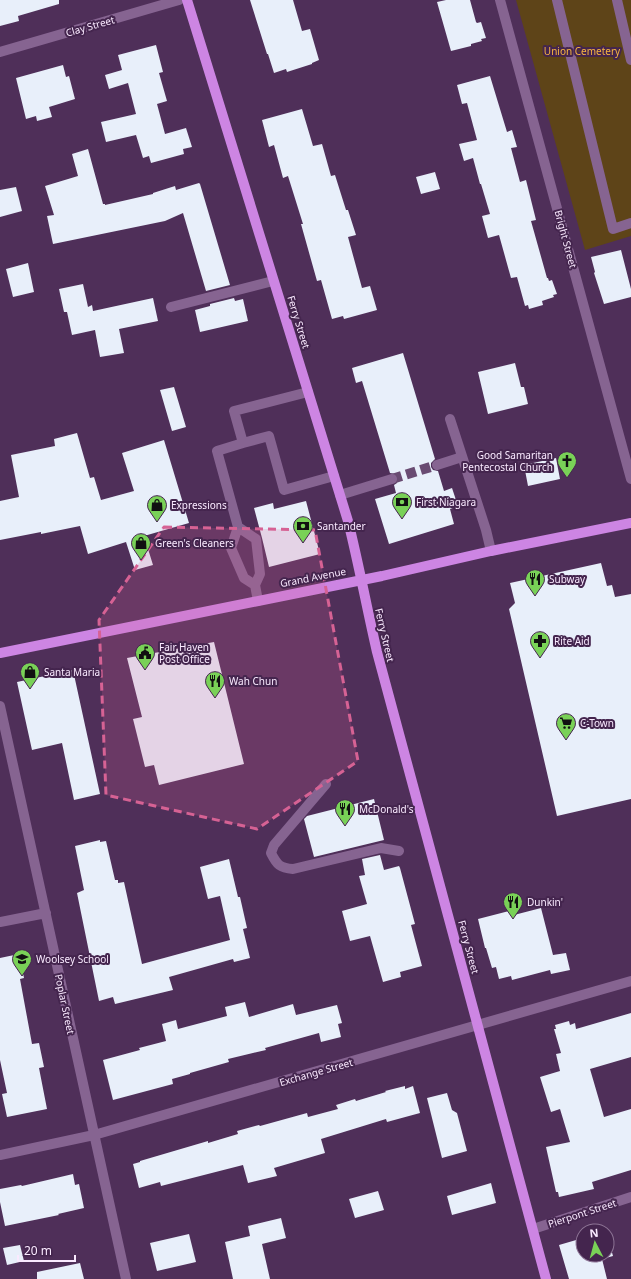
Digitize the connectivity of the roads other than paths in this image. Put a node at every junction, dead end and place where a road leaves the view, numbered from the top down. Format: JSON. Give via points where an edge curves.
{"nodes":[{"id":1,"x":179,"y":0,"type":"edge"},
{"id":2,"x":187,"y":0,"type":"edge"},
{"id":3,"x":500,"y":0,"type":"edge"},
{"id":4,"x":557,"y":0,"type":"edge"},
{"id":5,"x":617,"y":0,"type":"edge"},
{"id":6,"x":0,"y":52,"type":"edge"},
{"id":7,"x":631,"y":60,"type":"edge"},
{"id":8,"x":631,"y":223,"type":"edge"},
{"id":9,"x":273,"y":281,"type":"junction"},
{"id":10,"x":171,"y":307,"type":"dead end"},
{"id":11,"x":308,"y":392,"type":"junction"},
{"id":12,"x":450,"y":420,"type":"dead end"},
{"id":13,"x":243,"y":443,"type":"junction"},
{"id":14,"x":462,"y":457,"type":"junction"},
{"id":15,"x":437,"y":465,"type":"tunnel mouth"},
{"id":16,"x":334,"y":476,"type":"junction"},
{"id":17,"x":392,"y":479,"type":"tunnel mouth"},
{"id":18,"x":631,"y":479,"type":"edge"},
{"id":19,"x":340,"y":495,"type":"junction"},
{"id":20,"x":631,"y":522,"type":"edge"},
{"id":21,"x":238,"y":527,"type":"junction"},
{"id":22,"x":491,"y":551,"type":"junction"},
{"id":23,"x":362,"y":580,"type":"junction"},
{"id":24,"x":255,"y":585,"type":"junction"},
{"id":25,"x":258,"y":601,"type":"junction"},
{"id":26,"x":0,"y":653,"type":"edge"},
{"id":27,"x":0,"y":706,"type":"edge"},
{"id":28,"x":326,"y":784,"type":"dead end"},
{"id":29,"x":399,"y":851,"type":"dead end"},
{"id":30,"x":46,"y":913,"type":"junction"},
{"id":31,"x":0,"y":922,"type":"edge"},
{"id":32,"x":631,"y":982,"type":"edge"},
{"id":33,"x":478,"y":1026,"type":"junction"},
{"id":34,"x":94,"y":1135,"type":"junction"},
{"id":35,"x":0,"y":1156,"type":"edge"},
{"id":36,"x":631,"y":1197,"type":"edge"},
{"id":37,"x":533,"y":1229,"type":"junction"},
{"id":38,"x":126,"y":1279,"type":"edge"},
{"id":39,"x":546,"y":1279,"type":"edge"}],
"edges":[{"from":1,"to":6,"type":"street","name":"Clay Street"},
{"from":2,"to":9,"type":"main road","name":"Ferry Street"},
{"from":3,"to":18,"type":"street","name":"Bright Street"},
{"from":4,"to":8,"type":"street","via":[[613,229]]},
{"from":5,"to":7,"type":"street"},
{"from":9,"to":10,"type":"street"},
{"from":9,"to":11,"type":"main road","name":"Ferry Street"},
{"from":11,"to":13,"type":"street","via":[[234,412]]},
{"from":11,"to":16,"type":"main road","name":"Ferry Street"},
{"from":12,"to":14,"type":"street"},
{"from":13,"to":16,"type":"street","via":[[269,436],[284,490]]},
{"from":13,"to":21,"type":"street","via":[[217,451]]},
{"from":14,"to":15,"type":"street"},
{"from":14,"to":22,"type":"street"},
{"from":16,"to":19,"type":"main road","name":"Ferry Street"},
{"from":17,"to":19,"type":"street"},
{"from":19,"to":23,"type":"main road","name":"Ferry Street"},
{"from":20,"to":22,"type":"main road","name":"Grand Avenue"},
{"from":21,"to":24,"type":"street","via":[[231,548],[244,578]]},
{"from":21,"to":24,"type":"street","via":[[256,539],[260,574]]},
{"from":22,"to":23,"type":"main road","name":"Grand Avenue"},
{"from":23,"to":25,"type":"main road","name":"Grand Avenue"},
{"from":23,"to":33,"type":"main road","name":"Ferry Street","via":[[377,652]]},
{"from":24,"to":25,"type":"street"},
{"from":25,"to":26,"type":"main road","name":"Grand Avenue"},
{"from":27,"to":30,"type":"street","name":"Poplar Street"},
{"from":28,"to":29,"type":"street","via":[[274,845],[271,853],[276,863],[284,869],[293,869],[381,848]]},
{"from":30,"to":31,"type":"street"},
{"from":30,"to":34,"type":"street","name":"Poplar Street"},
{"from":32,"to":33,"type":"street","name":"Exchange Street"},
{"from":33,"to":34,"type":"street","name":"Exchange Street"},
{"from":33,"to":37,"type":"main road","name":"Ferry Street"},
{"from":34,"to":35,"type":"street","name":"Exchange Street"},
{"from":34,"to":38,"type":"street","name":"Poplar Street"},
{"from":36,"to":37,"type":"street","name":"Pierpont Street"},
{"from":37,"to":39,"type":"main road","name":"Ferry Street"}]}
